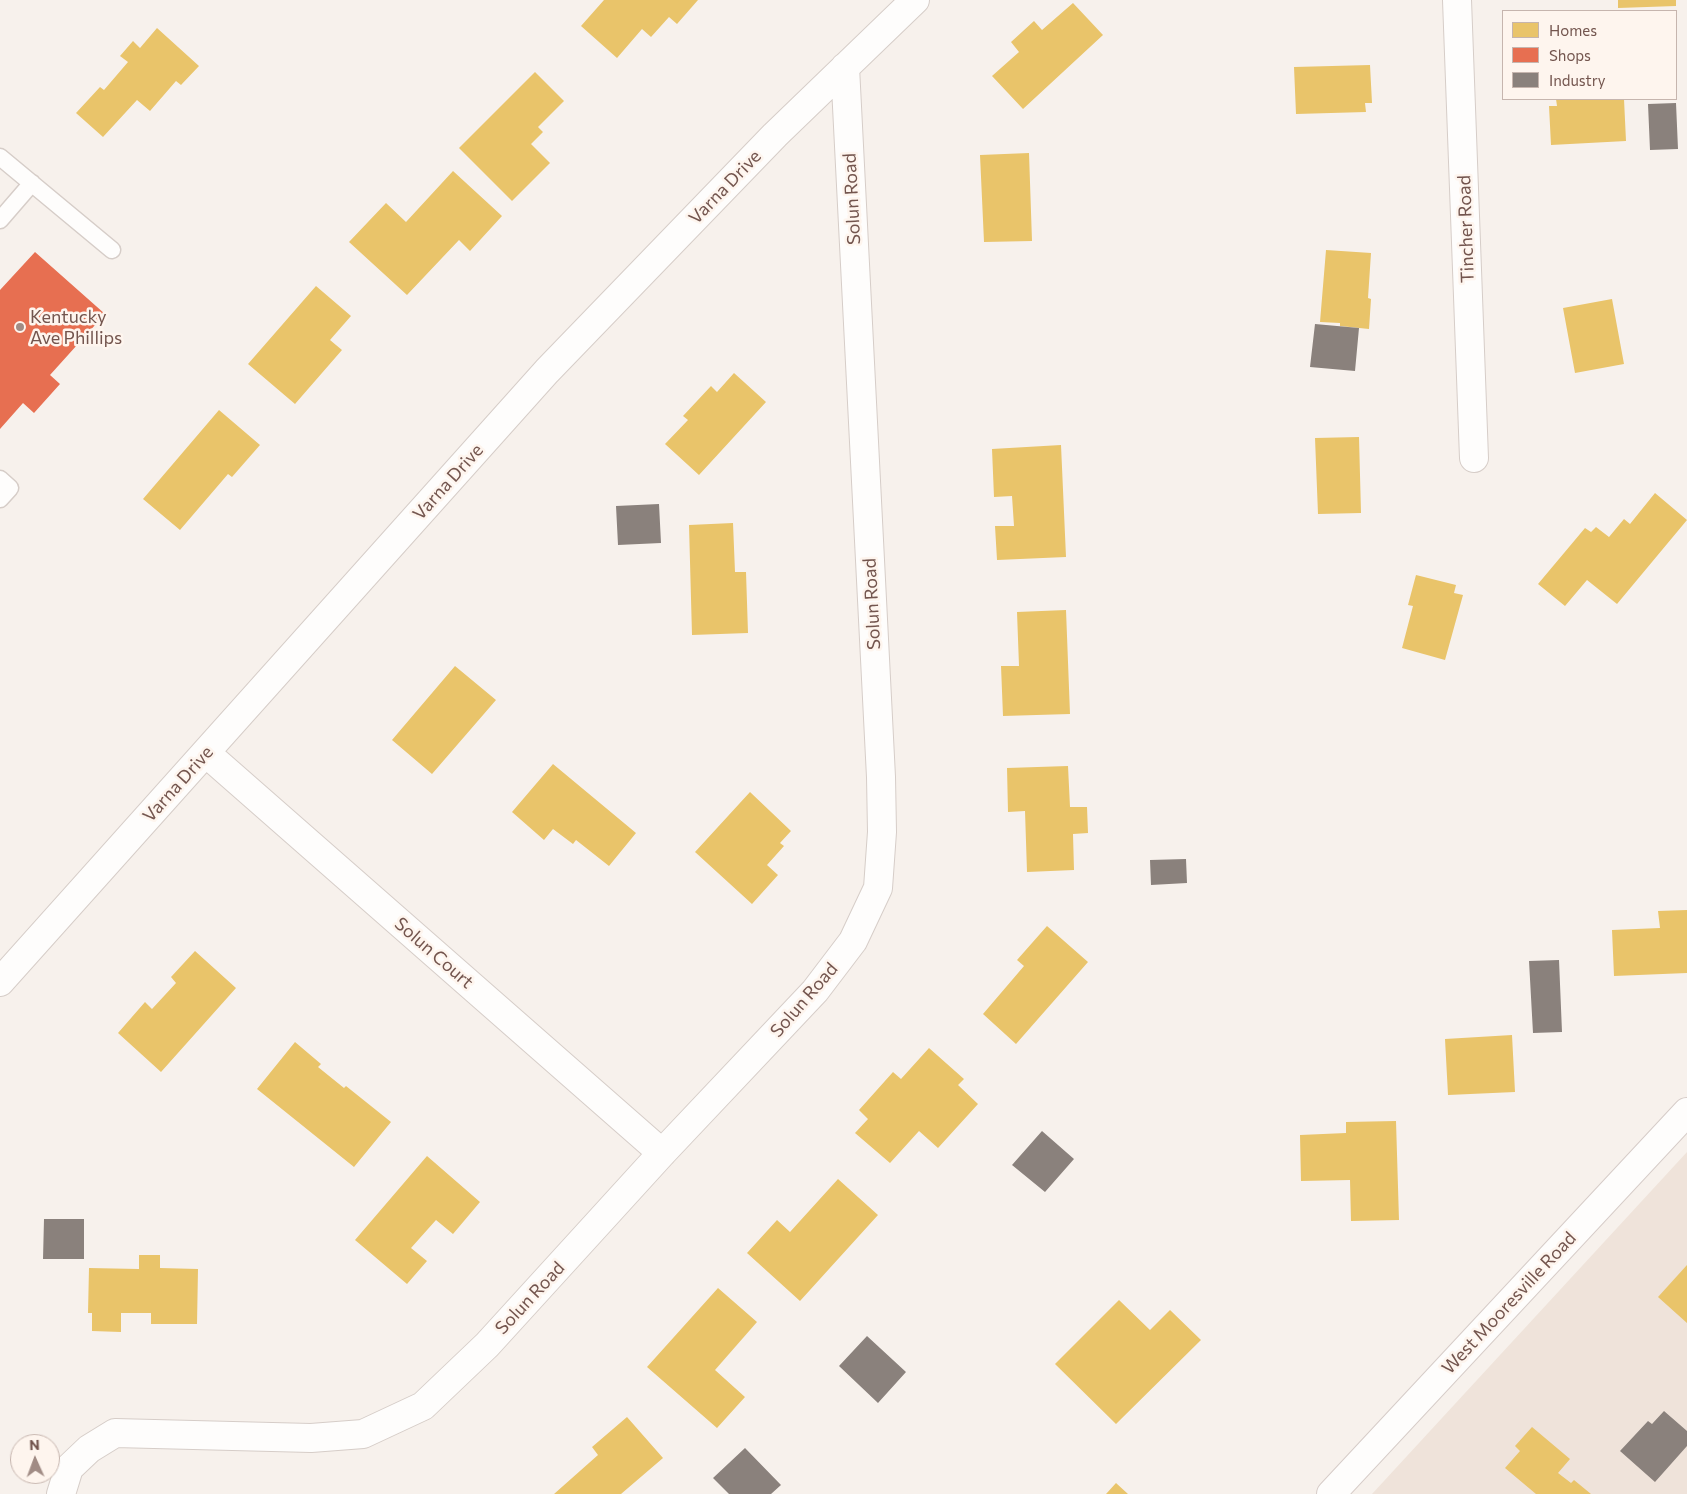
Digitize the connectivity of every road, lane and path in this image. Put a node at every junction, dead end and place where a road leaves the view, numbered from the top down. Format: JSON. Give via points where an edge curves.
{"nodes":[{"id":1,"x":915,"y":0,"type":"edge"},
{"id":2,"x":1457,"y":0,"type":"edge"},
{"id":3,"x":845,"y":67,"type":"junction"},
{"id":4,"x":0,"y":157,"type":"edge"},
{"id":5,"x":32,"y":183,"type":"junction"},
{"id":6,"x":0,"y":220,"type":"edge"},
{"id":7,"x":112,"y":250,"type":"dead end"},
{"id":8,"x":1474,"y":458,"type":"dead end"},
{"id":9,"x":0,"y":479,"type":"edge"},
{"id":10,"x":0,"y":500,"type":"edge"},
{"id":11,"x":206,"y":753,"type":"junction"},
{"id":12,"x":0,"y":982,"type":"edge"},
{"id":13,"x":1687,"y":1112,"type":"edge"},
{"id":14,"x":662,"y":1153,"type":"junction"},
{"id":15,"x":61,"y":1494,"type":"edge"},
{"id":16,"x":1331,"y":1494,"type":"edge"}],
"edges":[{"from":1,"to":3,"type":"street","name":"Varna Drive"},
{"from":2,"to":8,"type":"street","name":"Tincher Road"},
{"from":3,"to":11,"type":"street","name":"Varna Drive","via":[[547,371]]},
{"from":3,"to":14,"type":"street","name":"Solun Road","via":[[881,777],[878,888],[853,941],[815,991]]},
{"from":4,"to":5,"type":"lane"},
{"from":5,"to":6,"type":"lane"},
{"from":5,"to":7,"type":"lane"},
{"from":9,"to":10,"type":"lane","via":[[10,488]]},
{"from":11,"to":12,"type":"street","name":"Varna Drive"},
{"from":11,"to":14,"type":"street","name":"Solun Court"},
{"from":13,"to":16,"type":"street","name":"West Mooresville Road"},
{"from":14,"to":15,"type":"street","name":"Solun Road","via":[[487,1345],[423,1406],[363,1434],[311,1438],[115,1433],[89,1449],[69,1468]]}]}
